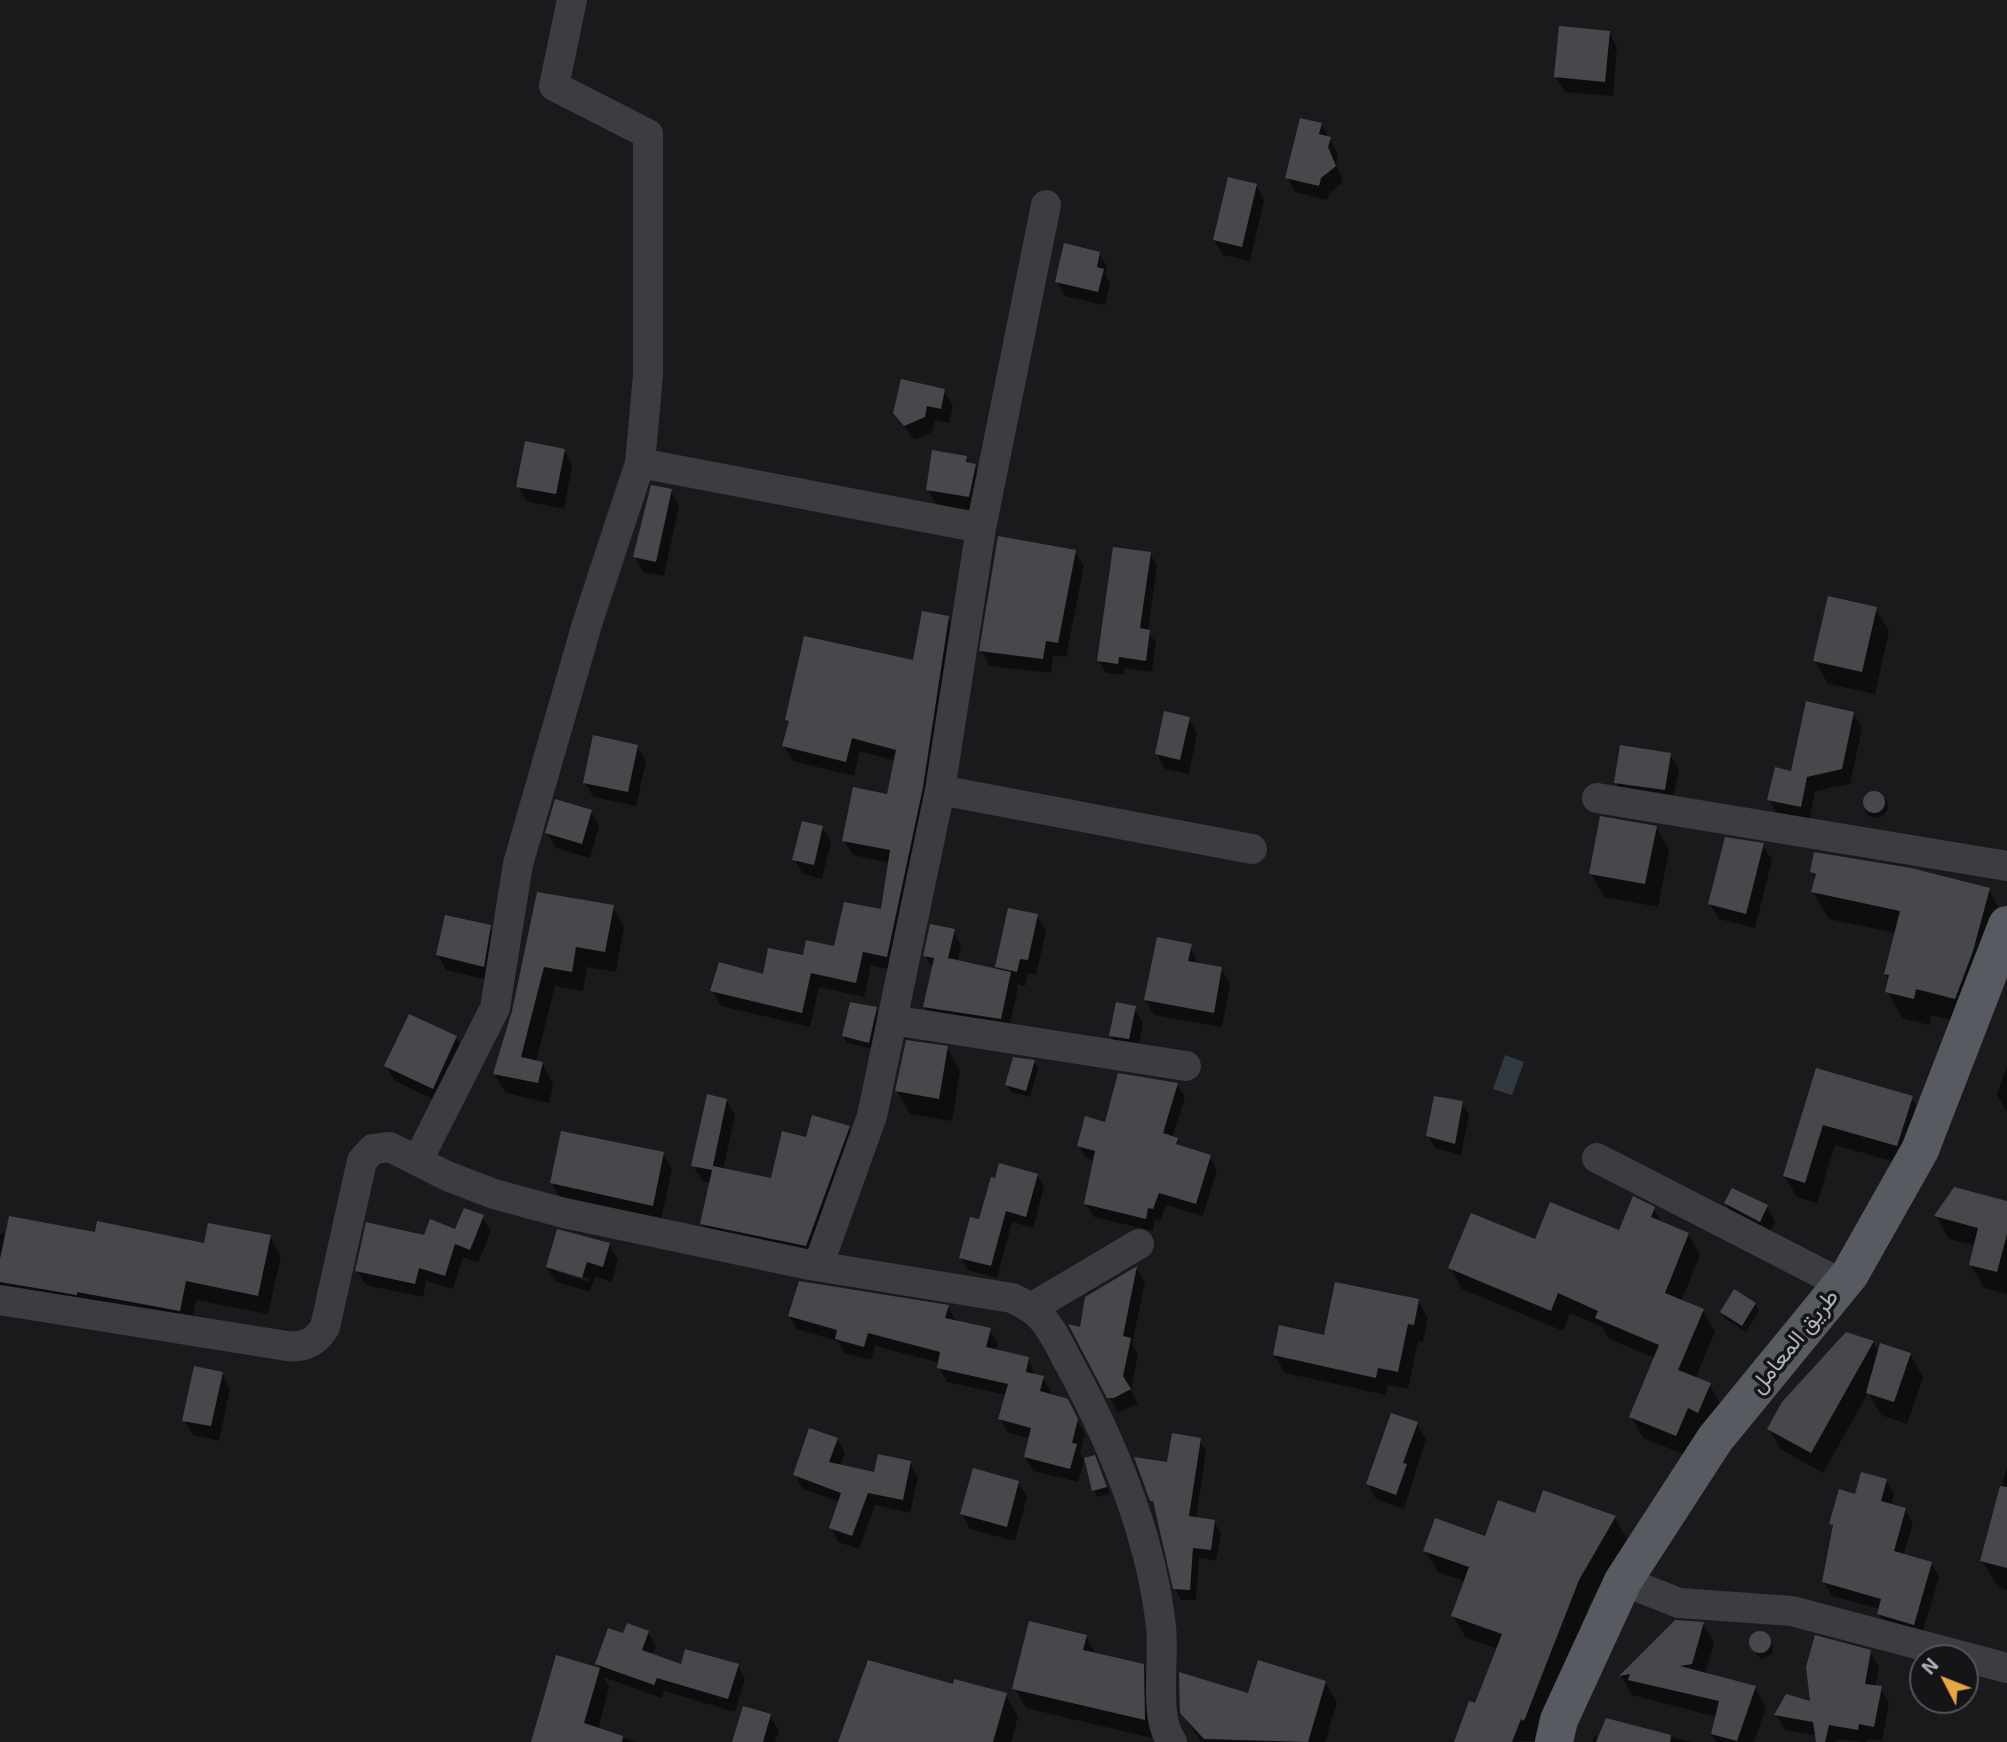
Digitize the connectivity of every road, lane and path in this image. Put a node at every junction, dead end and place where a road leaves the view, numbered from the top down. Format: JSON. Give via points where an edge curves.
{"nodes":[{"id":1,"x":572,"y":0,"type":"edge"},
{"id":2,"x":1046,"y":205,"type":"dead end"},
{"id":3,"x":640,"y":463,"type":"junction"},
{"id":4,"x":981,"y":528,"type":"junction"},
{"id":5,"x":940,"y":790,"type":"junction"},
{"id":6,"x":1597,"y":797,"type":"dead end"},
{"id":7,"x":1252,"y":849,"type":"dead end"},
{"id":8,"x":2007,"y":866,"type":"edge"},
{"id":9,"x":2007,"y":925,"type":"edge"},
{"id":10,"x":892,"y":1020,"type":"junction"},
{"id":11,"x":1186,"y":1066,"type":"dead end"},
{"id":12,"x":1597,"y":1158,"type":"dead end"},
{"id":13,"x":418,"y":1160,"type":"junction"},
{"id":14,"x":1139,"y":1244,"type":"dead end"},
{"id":15,"x":818,"y":1266,"type":"junction"},
{"id":16,"x":1842,"y":1284,"type":"junction"},
{"id":17,"x":0,"y":1300,"type":"edge"},
{"id":18,"x":1031,"y":1308,"type":"junction"},
{"id":19,"x":1623,"y":1581,"type":"junction"},
{"id":20,"x":2007,"y":1668,"type":"edge"},
{"id":21,"x":1167,"y":1740,"type":"edge"},
{"id":22,"x":1553,"y":1742,"type":"edge"}],
"edges":[{"from":1,"to":3,"type":"street","via":[[554,86],[648,134],[648,374]]},
{"from":2,"to":4,"type":"street"},
{"from":3,"to":4,"type":"street"},
{"from":3,"to":13,"type":"street","via":[[587,624],[518,864],[495,1008]]},
{"from":4,"to":5,"type":"street"},
{"from":5,"to":7,"type":"street"},
{"from":5,"to":10,"type":"street"},
{"from":6,"to":8,"type":"street"},
{"from":9,"to":16,"type":"main road","name":"طريق المعامل","via":[[1920,1150]]},
{"from":10,"to":11,"type":"street"},
{"from":10,"to":15,"type":"street","via":[[872,1116]]},
{"from":12,"to":16,"type":"street"},
{"from":13,"to":15,"type":"street","via":[[494,1194],[564,1213]]},
{"from":13,"to":17,"type":"street","via":[[381,1146],[362,1161],[325,1327],[305,1345],[287,1346]]},
{"from":14,"to":18,"type":"street"},
{"from":15,"to":18,"type":"street","via":[[1001,1296]]},
{"from":16,"to":19,"type":"main road","name":"طريق المعامل","via":[[1714,1439]]},
{"from":18,"to":21,"type":"street","via":[[1047,1324],[1085,1393],[1119,1467],[1143,1536],[1161,1630]]},
{"from":19,"to":20,"type":"street","via":[[1679,1603],[1792,1611]]},
{"from":19,"to":22,"type":"main road","name":"طريق المعامل"}]}
